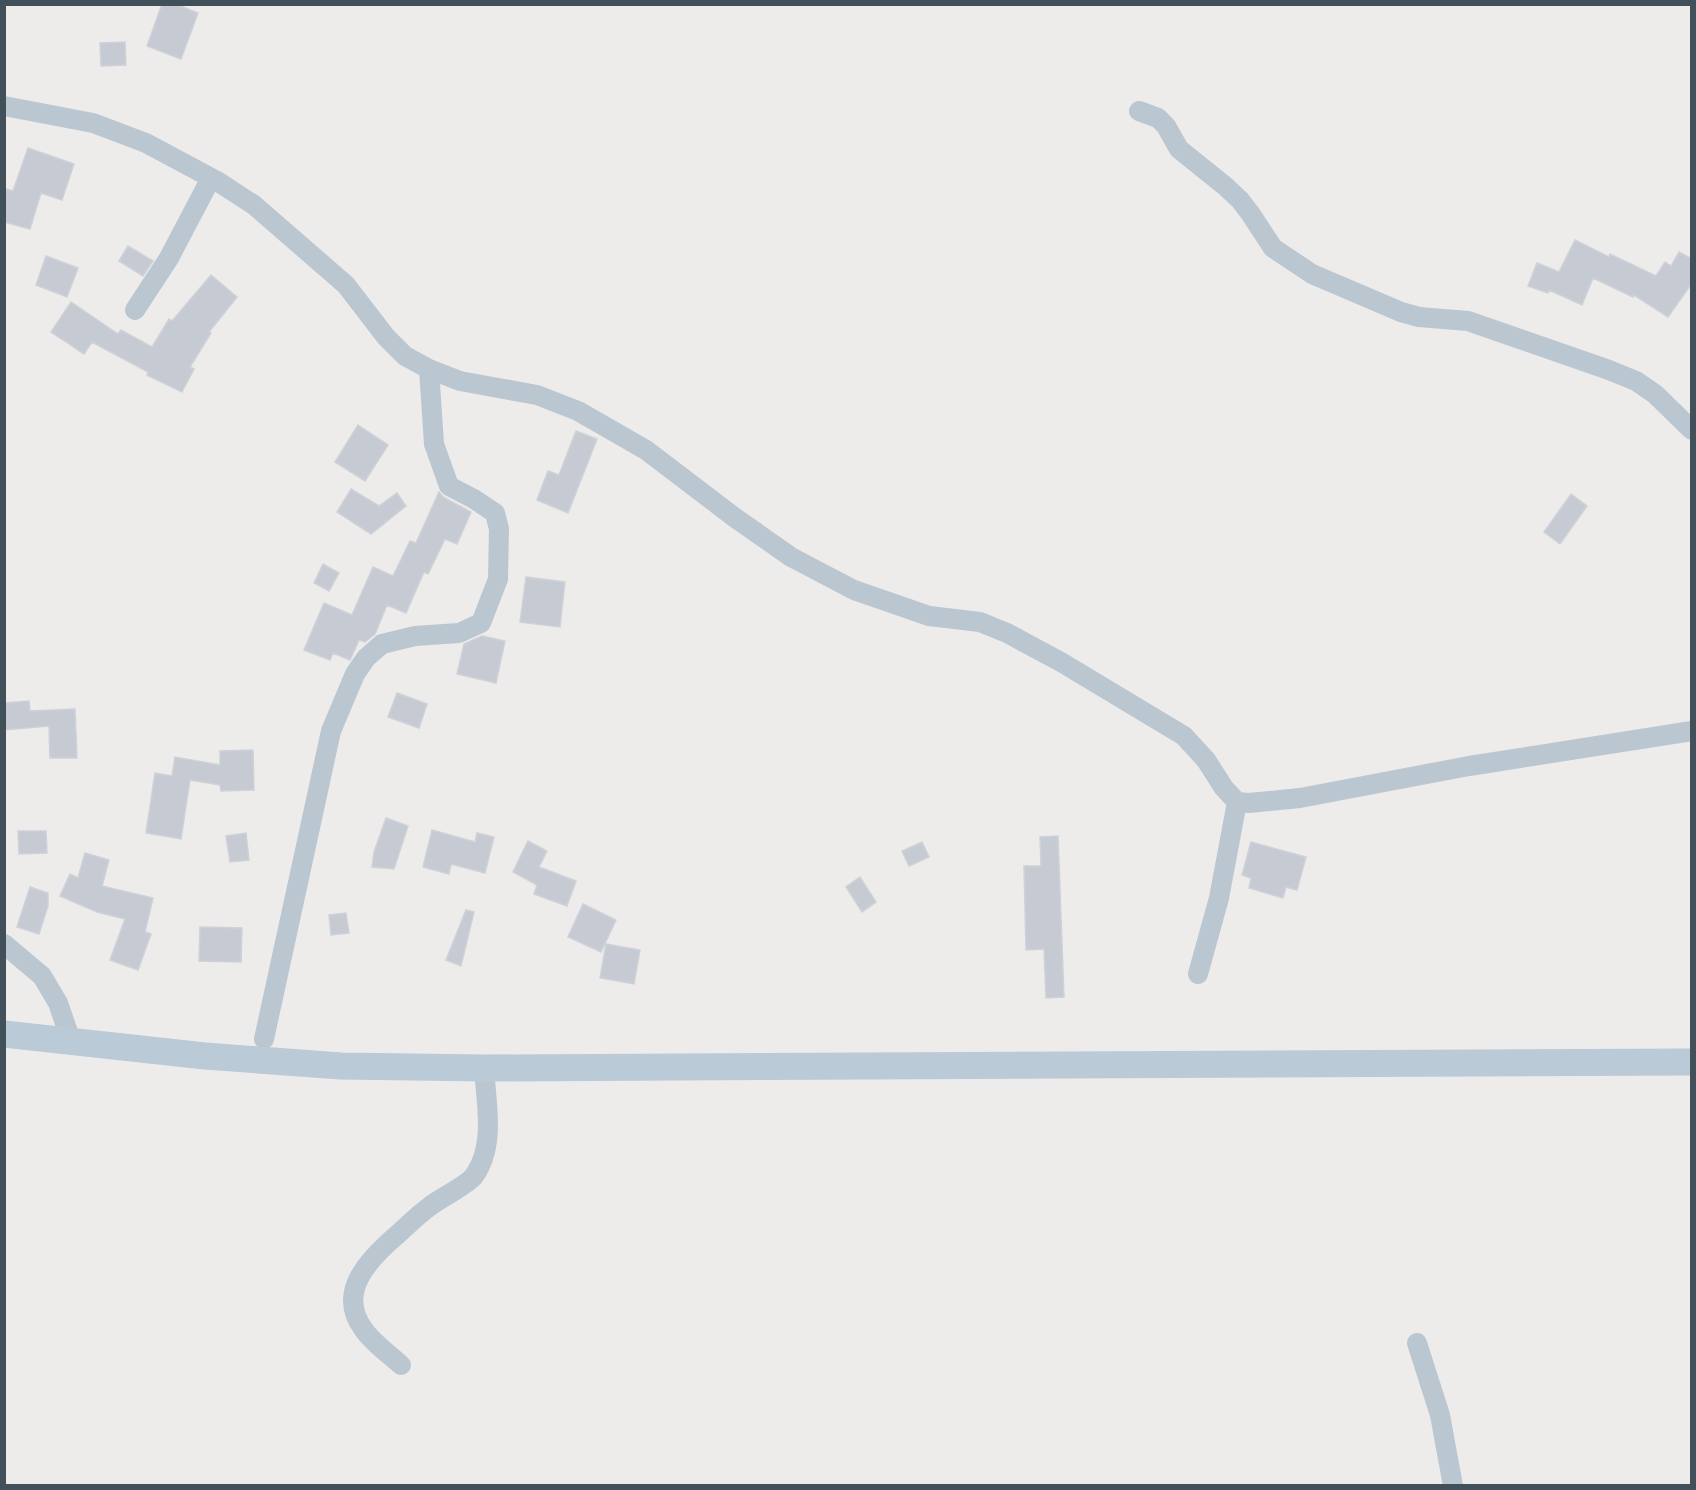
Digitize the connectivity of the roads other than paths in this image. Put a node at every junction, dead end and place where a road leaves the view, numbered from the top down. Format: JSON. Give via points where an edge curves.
{"nodes":[{"id":1,"x":4,"y":105,"type":"edge"},
{"id":2,"x":1139,"y":111,"type":"dead end"},
{"id":3,"x":211,"y":178,"type":"junction"},
{"id":4,"x":135,"y":310,"type":"dead end"},
{"id":5,"x":429,"y":369,"type":"junction"},
{"id":6,"x":1692,"y":429,"type":"edge"},
{"id":7,"x":1692,"y":730,"type":"edge"},
{"id":8,"x":1237,"y":802,"type":"junction"},
{"id":9,"x":4,"y":944,"type":"edge"},
{"id":10,"x":1198,"y":974,"type":"dead end"},
{"id":11,"x":4,"y":1034,"type":"edge"},
{"id":12,"x":264,"y":1039,"type":"dead end"},
{"id":13,"x":71,"y":1041,"type":"junction"},
{"id":14,"x":1692,"y":1062,"type":"edge"},
{"id":15,"x":484,"y":1068,"type":"junction"},
{"id":16,"x":1417,"y":1343,"type":"dead end"},
{"id":17,"x":400,"y":1365,"type":"dead end"},
{"id":18,"x":1453,"y":1485,"type":"edge"}],
"edges":[{"from":1,"to":3,"type":"street","via":[[93,123],[146,143]]},
{"from":2,"to":6,"type":"street","via":[[1158,118],[1179,149],[1240,200],[1273,248],[1312,274],[1401,312],[1468,321],[1609,369],[1655,394]]},
{"from":3,"to":4,"type":"street","via":[[169,258]]},
{"from":3,"to":5,"type":"street","via":[[254,206],[346,285],[386,337],[405,356]]},
{"from":5,"to":8,"type":"street","via":[[460,381],[537,395],[578,411],[646,450],[791,557],[854,590],[929,616],[980,622],[1007,633],[1184,736]]},
{"from":5,"to":12,"type":"street","via":[[434,444],[449,486],[495,513],[499,529],[498,579],[482,623],[459,633],[415,636],[382,644],[355,674],[331,731]]},
{"from":7,"to":8,"type":"street","via":[[1300,798]]},
{"from":8,"to":10,"type":"street","via":[[1220,898]]},
{"from":9,"to":13,"type":"street","via":[[42,976],[58,1004]]},
{"from":11,"to":13,"type":"main road"},
{"from":13,"to":15,"type":"main road","via":[[341,1066]]},
{"from":14,"to":15,"type":"main road"},
{"from":15,"to":17,"type":"street","via":[[488,1134],[484,1156],[473,1177],[420,1214],[372,1257],[358,1277],[353,1297],[356,1316],[364,1330]]},
{"from":16,"to":18,"type":"street","via":[[1440,1415]]}]}
